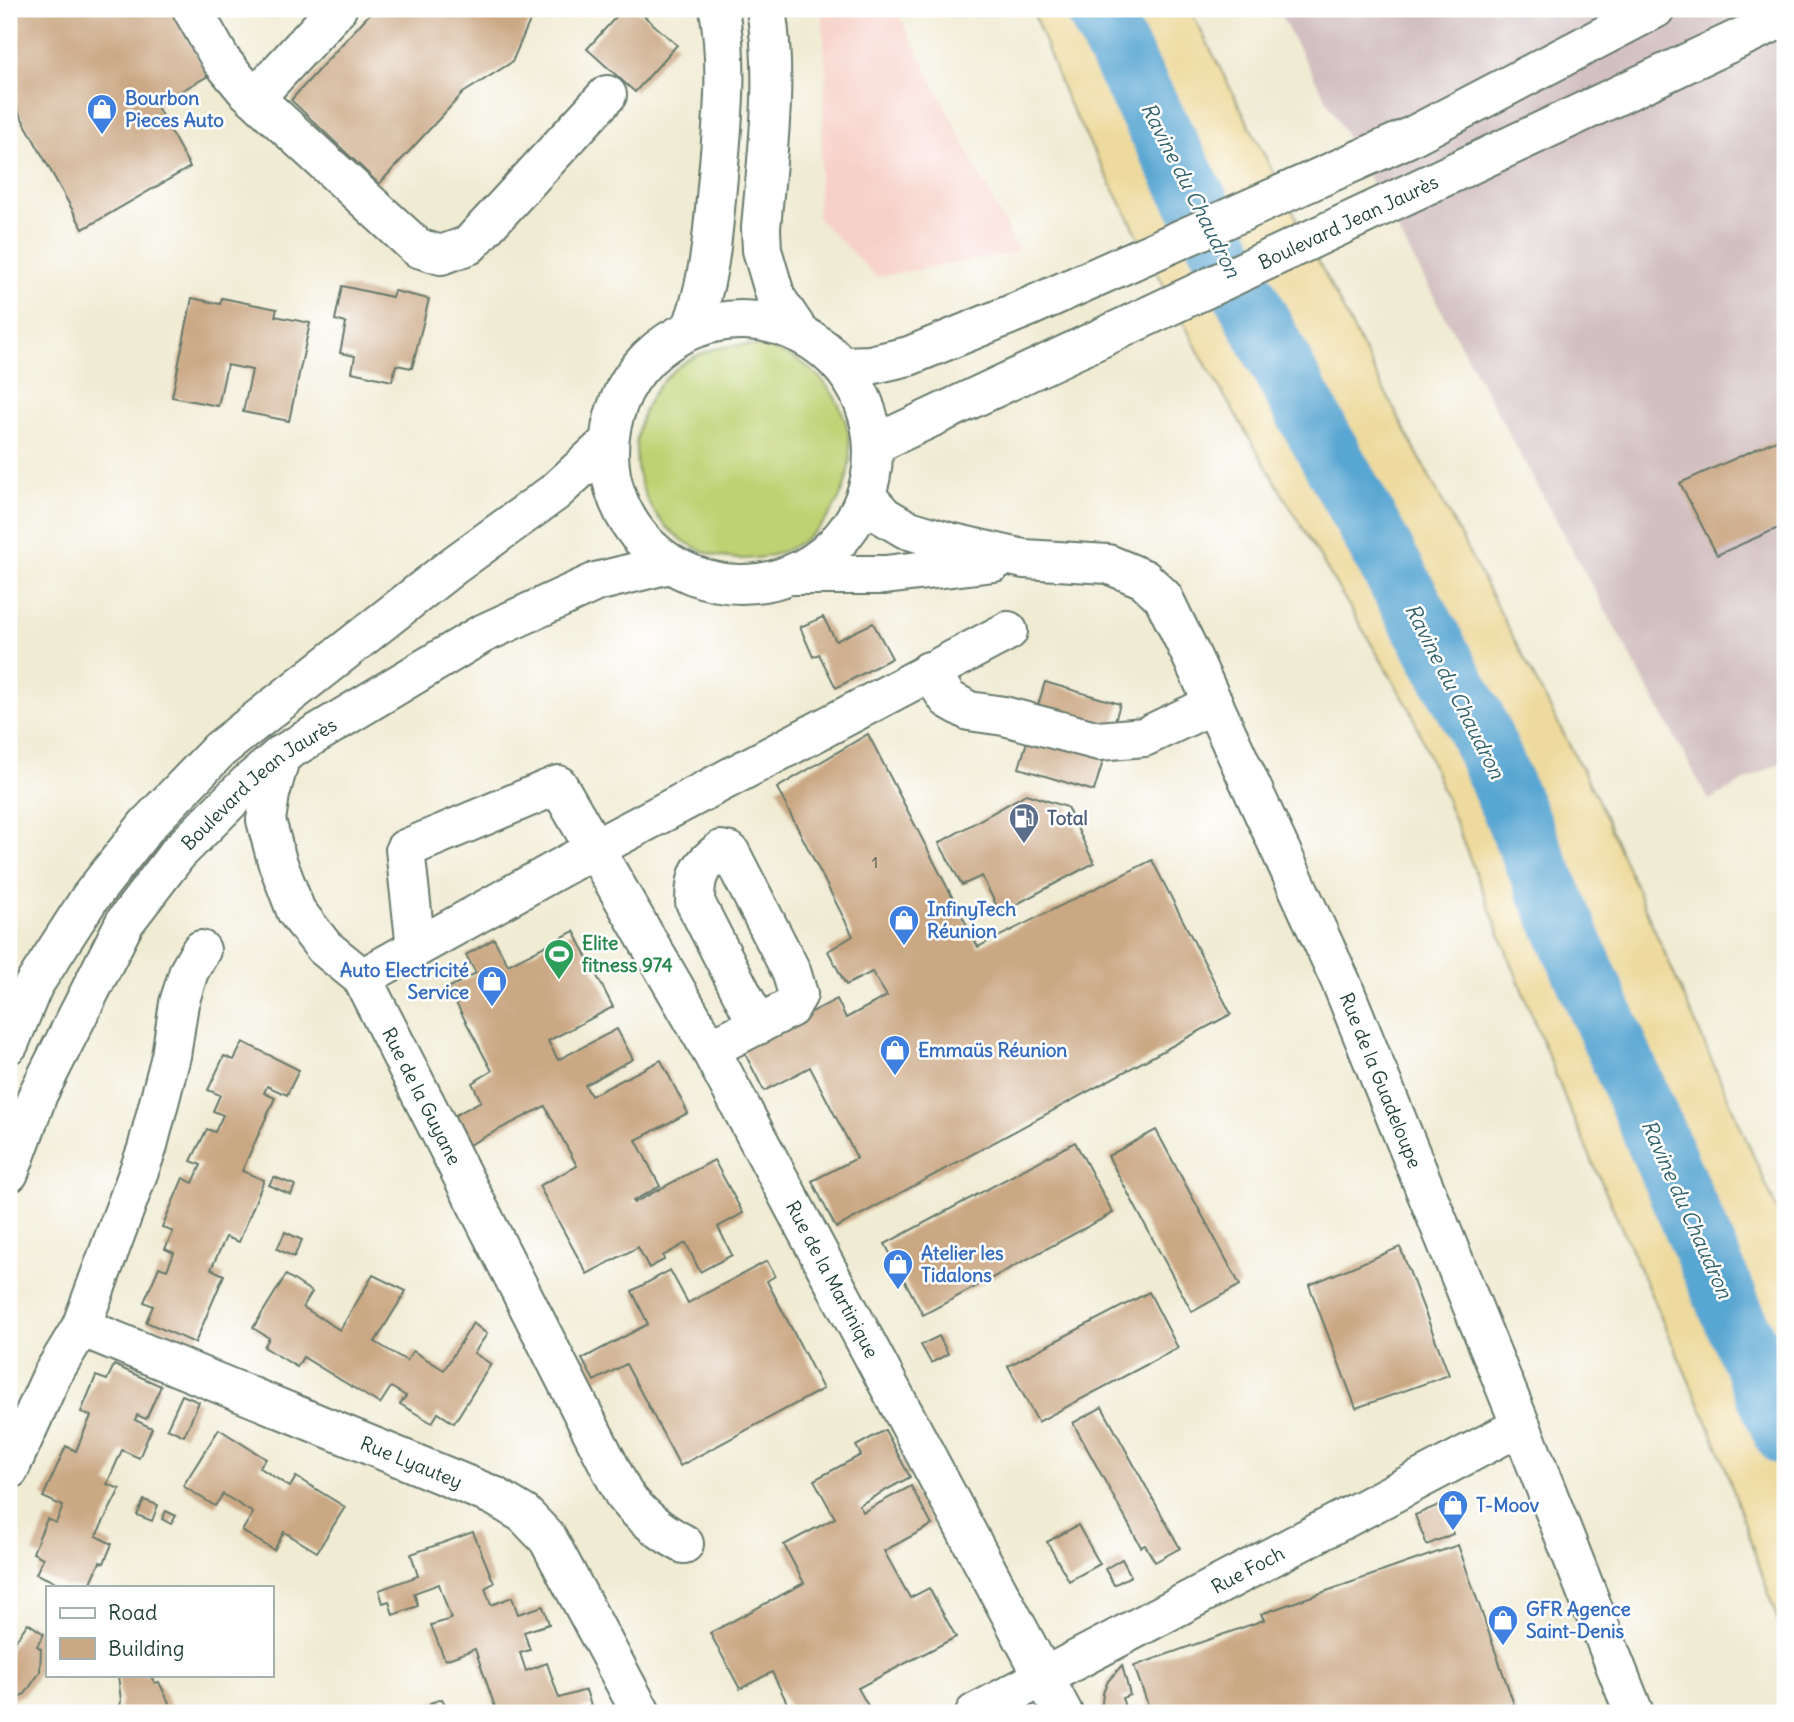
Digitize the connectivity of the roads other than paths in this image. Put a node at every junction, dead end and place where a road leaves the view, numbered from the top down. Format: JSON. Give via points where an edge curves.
{"nodes":[{"id":1,"x":192,"y":9,"type":"edge"},
{"id":2,"x":337,"y":9,"type":"edge"},
{"id":3,"x":719,"y":9,"type":"edge"},
{"id":4,"x":766,"y":9,"type":"edge"},
{"id":5,"x":1655,"y":9,"type":"edge"},
{"id":6,"x":1785,"y":17,"type":"edge"},
{"id":7,"x":1724,"y":44,"type":"junction"},
{"id":8,"x":1785,"y":47,"type":"edge"},
{"id":9,"x":607,"y":95,"type":"dead end"},
{"id":10,"x":255,"y":98,"type":"junction"},
{"id":11,"x":691,"y":329,"type":"junction"},
{"id":12,"x":799,"y":332,"type":"junction"},
{"id":13,"x":842,"y":366,"type":"junction"},
{"id":14,"x":609,"y":442,"type":"junction"},
{"id":15,"x":873,"y":445,"type":"junction"},
{"id":16,"x":866,"y":496,"type":"junction"},
{"id":17,"x":1024,"y":559,"type":"junction"},
{"id":18,"x":669,"y":564,"type":"junction"},
{"id":19,"x":791,"y":575,"type":"junction"},
{"id":20,"x":1008,"y":631,"type":"dead end"},
{"id":21,"x":929,"y":671,"type":"junction"},
{"id":22,"x":1214,"y":704,"type":"junction"},
{"id":23,"x":281,"y":755,"type":"junction"},
{"id":24,"x":596,"y":848,"type":"junction"},
{"id":25,"x":416,"y":948,"type":"junction"},
{"id":26,"x":201,"y":950,"type":"dead end"},
{"id":27,"x":362,"y":978,"type":"junction"},
{"id":28,"x":758,"y":1025,"type":"dead end"},
{"id":29,"x":9,"y":1044,"type":"edge"},
{"id":30,"x":710,"y":1049,"type":"junction"},
{"id":31,"x":9,"y":1173,"type":"edge"},
{"id":32,"x":81,"y":1327,"type":"junction"},
{"id":33,"x":1521,"y":1426,"type":"junction"},
{"id":34,"x":9,"y":1471,"type":"edge"},
{"id":35,"x":684,"y":1544,"type":"dead end"},
{"id":36,"x":1044,"y":1677,"type":"junction"},
{"id":37,"x":640,"y":1713,"type":"edge"},
{"id":38,"x":975,"y":1713,"type":"edge"},
{"id":39,"x":1063,"y":1713,"type":"edge"},
{"id":40,"x":1634,"y":1713,"type":"edge"}],
"edges":[{"from":1,"to":10,"type":"street","via":[[221,60]]},
{"from":2,"to":10,"type":"street"},
{"from":3,"to":11,"type":"street","via":[[726,86],[710,264]]},
{"from":4,"to":12,"type":"street","via":[[772,89],[762,250],[776,298]]},
{"from":5,"to":13,"type":"street","via":[[1408,138],[1029,307],[909,356]]},
{"from":6,"to":7,"type":"street","name":"Boulevard Jean Jaurès"},
{"from":7,"to":8,"type":"street"},
{"from":7,"to":15,"type":"street","name":"Boulevard Jean Jaurès"},
{"from":9,"to":10,"type":"street","via":[[469,244],[441,255],[418,248]]},
{"from":11,"to":12,"type":"street","via":[[727,320],[764,321]]},
{"from":11,"to":14,"type":"street","via":[[659,347],[634,374],[617,406]]},
{"from":12,"to":13,"type":"street"},
{"from":13,"to":15,"type":"street","via":[[864,403]]},
{"from":14,"to":18,"type":"street","via":[[613,489],[634,532]]},
{"from":14,"to":29,"type":"street","via":[[555,492],[219,750],[147,825],[89,899],[33,986]]},
{"from":15,"to":16,"type":"street"},
{"from":16,"to":17,"type":"street","name":"Rue de la Guadeloupe","via":[[884,516],[906,528]]},
{"from":16,"to":19,"type":"street","via":[[849,529],[822,556]]},
{"from":17,"to":19,"type":"street","name":"Rue de la Guadeloupe","via":[[885,575]]},
{"from":17,"to":22,"type":"street","name":"Rue de la Guadeloupe","via":[[1108,564],[1144,579],[1163,597]]},
{"from":18,"to":19,"type":"street","via":[[728,585],[760,584]]},
{"from":18,"to":23,"type":"street","name":"Boulevard Jean Jaurès","via":[[596,582],[482,634]]},
{"from":20,"to":21,"type":"street"},
{"from":21,"to":22,"type":"street","via":[[948,699],[969,711],[1100,741],[1143,737]]},
{"from":21,"to":24,"type":"street"},
{"from":22,"to":33,"type":"street","name":"Rue de la Guadeloupe","via":[[1340,982]]},
{"from":23,"to":27,"type":"street","via":[[266,820],[276,861],[296,911],[324,947]]},
{"from":23,"to":31,"type":"street","name":"Boulevard Jean Jaurès","via":[[177,853],[125,922],[38,1094]]},
{"from":24,"to":25,"type":"street"},
{"from":24,"to":25,"type":"street","name":"Rue de la Martinique","via":[[558,785],[405,849]]},
{"from":24,"to":30,"type":"street","name":"Rue de la Martinique"},
{"from":25,"to":27,"type":"street"},
{"from":26,"to":32,"type":"street","via":[[179,1003],[171,1056],[147,1149]]},
{"from":27,"to":35,"type":"street","name":"Rue de la Guyane","via":[[623,1493],[645,1518]]},
{"from":28,"to":30,"type":"street"},
{"from":30,"to":36,"type":"street","name":"Rue de la Martinique"},
{"from":32,"to":34,"type":"street","via":[[52,1376]]},
{"from":32,"to":37,"type":"street","name":"Rue Lyautey","via":[[494,1496],[524,1514],[548,1539]]},
{"from":33,"to":36,"type":"street","name":"Rue Foch"},
{"from":33,"to":40,"type":"street","name":"Rue de la Guadeloupe"},
{"from":36,"to":38,"type":"street","name":"Rue Foch"},
{"from":36,"to":39,"type":"street","name":"Rue de la Martinique"}]}
